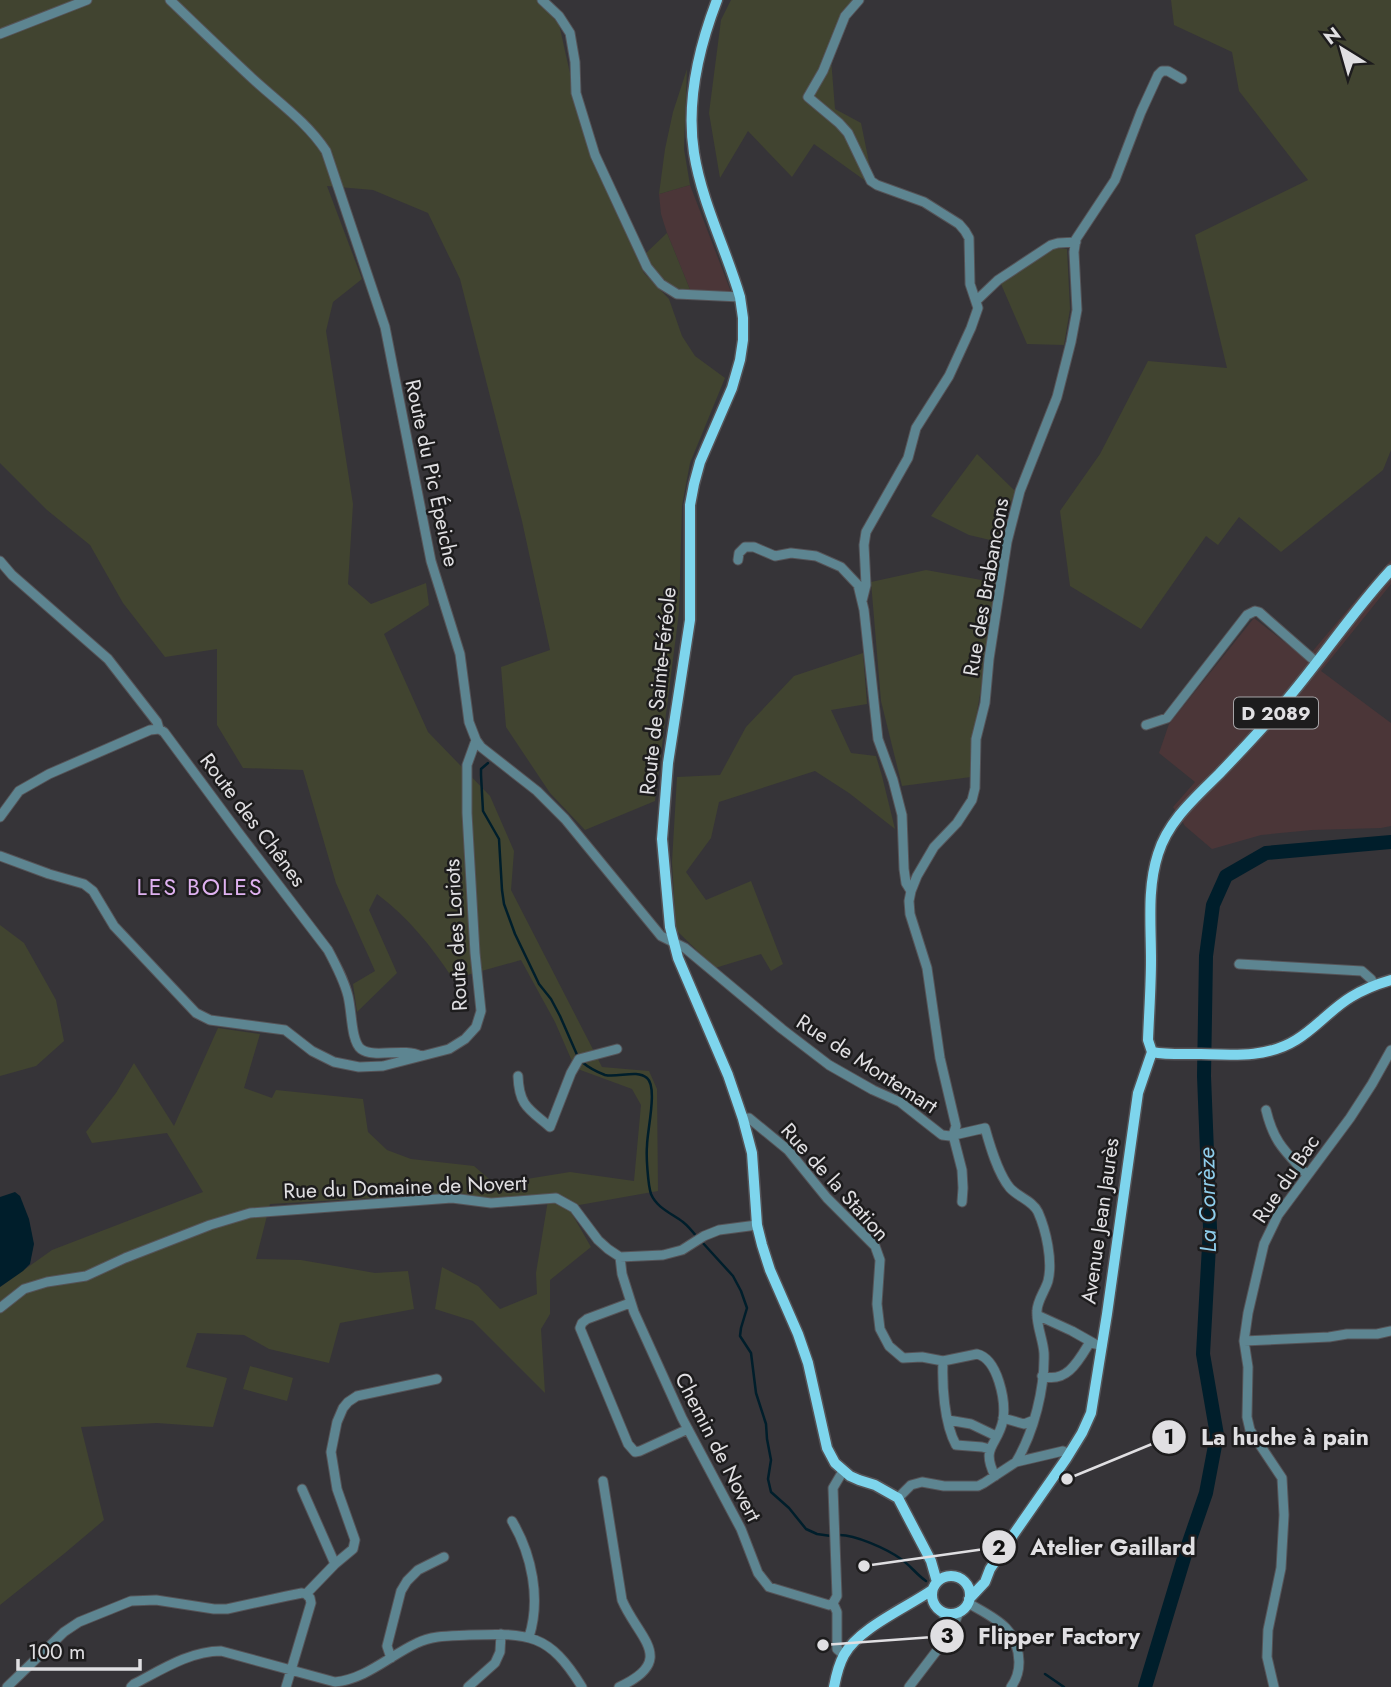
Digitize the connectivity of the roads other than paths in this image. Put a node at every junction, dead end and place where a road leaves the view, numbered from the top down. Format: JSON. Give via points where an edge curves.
{"nodes":[{"id":1,"x":87,"y":0,"type":"edge"},
{"id":2,"x":170,"y":0,"type":"edge"},
{"id":3,"x":542,"y":0,"type":"edge"},
{"id":4,"x":717,"y":0,"type":"edge"},
{"id":5,"x":859,"y":0,"type":"edge"},
{"id":6,"x":0,"y":34,"type":"edge"},
{"id":7,"x":1182,"y":79,"type":"dead end"},
{"id":8,"x":1076,"y":242,"type":"junction"},
{"id":9,"x":740,"y":297,"type":"junction"},
{"id":10,"x":976,"y":301,"type":"junction"},
{"id":11,"x":738,"y":560,"type":"dead end"},
{"id":12,"x":0,"y":561,"type":"edge"},
{"id":13,"x":1391,"y":570,"type":"edge"},
{"id":14,"x":862,"y":601,"type":"junction"},
{"id":15,"x":1316,"y":662,"type":"junction"},
{"id":16,"x":1146,"y":725,"type":"dead end"},
{"id":17,"x":159,"y":729,"type":"junction"},
{"id":18,"x":476,"y":740,"type":"junction"},
{"id":19,"x":0,"y":817,"type":"edge"},
{"id":20,"x":0,"y":856,"type":"edge"},
{"id":21,"x":911,"y":891,"type":"junction"},
{"id":22,"x":673,"y":943,"type":"junction"},
{"id":23,"x":1239,"y":964,"type":"dead end"},
{"id":24,"x":1391,"y":980,"type":"edge"},
{"id":25,"x":1374,"y":985,"type":"junction"},
{"id":26,"x":617,"y":1049,"type":"dead end"},
{"id":27,"x":1391,"y":1050,"type":"edge"},
{"id":28,"x":1152,"y":1052,"type":"junction"},
{"id":29,"x":421,"y":1056,"type":"junction"},
{"id":30,"x":518,"y":1076,"type":"dead end"},
{"id":31,"x":1266,"y":1110,"type":"dead end"},
{"id":32,"x":743,"y":1119,"type":"junction"},
{"id":33,"x":953,"y":1135,"type":"junction"},
{"id":34,"x":1307,"y":1175,"type":"junction"},
{"id":35,"x":962,"y":1202,"type":"dead end"},
{"id":36,"x":757,"y":1224,"type":"junction"},
{"id":37,"x":620,"y":1257,"type":"junction"},
{"id":38,"x":630,"y":1303,"type":"junction"},
{"id":39,"x":0,"y":1308,"type":"edge"},
{"id":40,"x":1037,"y":1315,"type":"junction"},
{"id":41,"x":1391,"y":1331,"type":"edge"},
{"id":42,"x":1244,"y":1341,"type":"junction"},
{"id":43,"x":1090,"y":1342,"type":"junction"},
{"id":44,"x":1102,"y":1346,"type":"junction"},
{"id":45,"x":943,"y":1361,"type":"junction"},
{"id":46,"x":1042,"y":1376,"type":"junction"},
{"id":47,"x":437,"y":1379,"type":"dead end"},
{"id":48,"x":1003,"y":1418,"type":"junction"},
{"id":49,"x":948,"y":1420,"type":"junction"},
{"id":50,"x":1034,"y":1420,"type":"junction"},
{"id":51,"x":688,"y":1429,"type":"junction"},
{"id":52,"x":996,"y":1436,"type":"junction"},
{"id":53,"x":990,"y":1449,"type":"junction"},
{"id":54,"x":1069,"y":1454,"type":"junction"},
{"id":55,"x":1016,"y":1462,"type":"junction"},
{"id":56,"x":843,"y":1471,"type":"junction"},
{"id":57,"x":995,"y":1476,"type":"junction"},
{"id":58,"x":603,"y":1481,"type":"dead end"},
{"id":59,"x":302,"y":1489,"type":"dead end"},
{"id":60,"x":898,"y":1498,"type":"junction"},
{"id":61,"x":512,"y":1521,"type":"dead end"},
{"id":62,"x":444,"y":1557,"type":"dead end"},
{"id":63,"x":931,"y":1561,"type":"junction"},
{"id":64,"x":335,"y":1564,"type":"junction"},
{"id":65,"x":990,"y":1569,"type":"junction"},
{"id":66,"x":951,"y":1576,"type":"junction"},
{"id":67,"x":964,"y":1581,"type":"junction"},
{"id":68,"x":934,"y":1586,"type":"junction"},
{"id":69,"x":306,"y":1594,"type":"junction"},
{"id":70,"x":969,"y":1600,"type":"junction"},
{"id":71,"x":833,"y":1603,"type":"junction"},
{"id":72,"x":908,"y":1606,"type":"junction"},
{"id":73,"x":939,"y":1609,"type":"junction"},
{"id":74,"x":959,"y":1612,"type":"junction"},
{"id":75,"x":501,"y":1634,"type":"junction"},
{"id":76,"x":529,"y":1637,"type":"junction"},
{"id":77,"x":943,"y":1641,"type":"junction"},
{"id":78,"x":844,"y":1655,"type":"junction"},
{"id":79,"x":391,"y":1658,"type":"junction"},
{"id":80,"x":290,"y":1670,"type":"junction"},
{"id":81,"x":834,"y":1686,"type":"edge"},
{"id":82,"x":6,"y":1687,"type":"edge"},
{"id":83,"x":131,"y":1687,"type":"edge"},
{"id":84,"x":286,"y":1687,"type":"edge"},
{"id":85,"x":468,"y":1687,"type":"edge"},
{"id":86,"x":582,"y":1687,"type":"edge"},
{"id":87,"x":619,"y":1687,"type":"edge"},
{"id":88,"x":909,"y":1687,"type":"edge"},
{"id":89,"x":1010,"y":1687,"type":"edge"},
{"id":90,"x":1274,"y":1687,"type":"edge"}],
"edges":[{"from":1,"to":6,"type":"street"},
{"from":2,"to":18,"type":"street","name":"Route du Pic Épeiche","via":[[303,123],[326,151],[385,327],[430,561],[460,654],[469,722]]},
{"from":3,"to":9,"type":"street","via":[[570,33],[576,93],[595,155],[647,267],[677,294]]},
{"from":4,"to":9,"type":"main road","name":"Route de Sainte-Féréole","via":[[696,73],[691,125],[700,179]]},
{"from":5,"to":10,"type":"street","via":[[845,16],[808,97],[848,133],[871,181],[924,202],[965,231]]},
{"from":7,"to":8,"type":"street","via":[[1168,71],[1158,75],[1115,180]]},
{"from":8,"to":10,"type":"street","via":[[1051,245],[998,280]]},
{"from":8,"to":21,"type":"street","name":"Rue des Brabancons","via":[[1077,310],[1072,342],[1007,542],[976,739],[972,800],[934,847]]},
{"from":9,"to":22,"type":"main road","name":"Route de Sainte-Féréole","via":[[740,360],[700,462],[690,505],[690,620],[667,763],[662,839]]},
{"from":10,"to":14,"type":"street","via":[[971,328],[949,376],[916,428],[908,458],[866,532]]},
{"from":11,"to":14,"type":"street","via":[[745,547],[775,556],[816,556],[841,567],[858,585]]},
{"from":12,"to":17,"type":"street","via":[[108,659]]},
{"from":13,"to":15,"type":"main road","number":"D 2089"},
{"from":14,"to":21,"type":"street","via":[[878,739],[902,816],[904,869]]},
{"from":15,"to":16,"type":"street","via":[[1255,611],[1167,718]]},
{"from":15,"to":28,"type":"main road","name":"Avenue Jean Jaurès","number":"D 2089","via":[[1267,723],[1190,802],[1159,851],[1150,915],[1147,1040]]},
{"from":17,"to":19,"type":"street","via":[[19,790]]},
{"from":17,"to":29,"type":"street","name":"Route des Chênes","via":[[328,950],[348,997],[355,1041],[361,1049]]},
{"from":18,"to":22,"type":"street","via":[[555,809],[661,936]]},
{"from":18,"to":29,"type":"street","name":"Route des Loriots","via":[[467,765],[467,813],[481,1011],[466,1039]]},
{"from":20,"to":29,"type":"street","name":"Route des Loriots","via":[[93,891],[114,926],[196,1013],[210,1020],[285,1030],[334,1062],[359,1067]]},
{"from":21,"to":33,"type":"street","via":[[910,914],[927,968],[956,1126]]},
{"from":22,"to":32,"type":"main road","name":"Route de Sainte-Féréole"},
{"from":22,"to":33,"type":"street","name":"Rue de Montemart","via":[[829,1065],[900,1102],[942,1135]]},
{"from":23,"to":25,"type":"street","via":[[1362,971]]},
{"from":24,"to":25,"type":"main road"},
{"from":25,"to":28,"type":"main road","via":[[1280,1048],[1244,1055]]},
{"from":26,"to":30,"type":"street","via":[[579,1059],[550,1127],[522,1101]]},
{"from":27,"to":34,"type":"street","name":"Rue du Bac","via":[[1350,1118]]},
{"from":28,"to":44,"type":"main road","name":"Avenue Jean Jaurès","number":"D 2089","via":[[1138,1093]]},
{"from":31,"to":34,"type":"street","via":[[1277,1143]]},
{"from":32,"to":36,"type":"main road","name":"Route de Sainte-Féréole","via":[[752,1153]]},
{"from":32,"to":45,"type":"street","name":"Rue de la Station","via":[[749,1118],[788,1150],[875,1246],[880,1260],[880,1329],[889,1346],[903,1358]]},
{"from":33,"to":35,"type":"street","via":[[962,1170]]},
{"from":33,"to":40,"type":"street","name":"Rue de Montemart","via":[[985,1128],[1008,1185],[1037,1210],[1049,1246],[1049,1278]]},
{"from":34,"to":42,"type":"street","name":"Rue du Bac","via":[[1264,1244]]},
{"from":36,"to":37,"type":"street","via":[[719,1230],[663,1255]]},
{"from":36,"to":56,"type":"main road","name":"Route de Sainte-Féréole","via":[[770,1270],[808,1363],[827,1448]]},
{"from":37,"to":38,"type":"street","name":"Chemin de Novert"},
{"from":37,"to":39,"type":"street","name":"Rue du Domaine de Novert","via":[[598,1240],[573,1208],[556,1198],[491,1203],[452,1198],[282,1210],[250,1213],[210,1225],[86,1276],[24,1289]]},
{"from":38,"to":51,"type":"street","name":"Chemin de Novert"},
{"from":38,"to":51,"type":"street","via":[[587,1319],[580,1328],[628,1444],[640,1451]]},
{"from":40,"to":43,"type":"street"},
{"from":40,"to":46,"type":"street","via":[[1044,1353]]},
{"from":41,"to":42,"type":"street"},
{"from":42,"to":90,"type":"street","name":"Rue du Bac","via":[[1250,1430],[1282,1478],[1281,1568],[1268,1630]]},
{"from":43,"to":44,"type":"street"},
{"from":43,"to":46,"type":"street","via":[[1070,1371],[1050,1379]]},
{"from":44,"to":54,"type":"main road","name":"Avenue Jean Jaurès","number":"D 2089","via":[[1091,1413]]},
{"from":45,"to":48,"type":"street","name":"Rue de la Station","via":[[981,1354],[996,1371]]},
{"from":45,"to":49,"type":"street"},
{"from":46,"to":50,"type":"street"},
{"from":47,"to":64,"type":"street","via":[[357,1396],[343,1408],[331,1452],[337,1489],[355,1540],[353,1549]]},
{"from":48,"to":50,"type":"street","via":[[1024,1424]]},
{"from":48,"to":52,"type":"street"},
{"from":49,"to":52,"type":"street"},
{"from":49,"to":53,"type":"street","via":[[956,1445]]},
{"from":50,"to":55,"type":"street"},
{"from":51,"to":71,"type":"street","name":"Chemin de Novert","via":[[764,1582],[792,1595]]},
{"from":52,"to":53,"type":"street"},
{"from":53,"to":57,"type":"street"},
{"from":54,"to":55,"type":"street","via":[[1063,1451]]},
{"from":54,"to":65,"type":"main road","name":"Avenue Jean Jaurès","number":"D 2089"},
{"from":55,"to":57,"type":"street"},
{"from":56,"to":60,"type":"main road"},
{"from":56,"to":71,"type":"street","via":[[833,1488],[837,1596]]},
{"from":57,"to":60,"type":"street","via":[[978,1486],[922,1482],[911,1485]]},
{"from":58,"to":87,"type":"street","via":[[622,1600],[650,1653],[648,1668]]},
{"from":59,"to":64,"type":"street"},
{"from":60,"to":63,"type":"main road"},
{"from":61,"to":76,"type":"street","via":[[532,1571]]},
{"from":62,"to":79,"type":"street","via":[[418,1570],[401,1591],[387,1646]]},
{"from":63,"to":66,"type":"main road"},
{"from":63,"to":68,"type":"main road"},
{"from":64,"to":69,"type":"street"},
{"from":65,"to":67,"type":"main road"},
{"from":65,"to":70,"type":"main road","name":"Avenue Jean Jaurès","number":"D 2089"},
{"from":66,"to":67,"type":"main road"},
{"from":66,"to":68,"type":"main road"},
{"from":67,"to":70,"type":"main road"},
{"from":68,"to":72,"type":"main road"},
{"from":68,"to":73,"type":"main road","via":[[933,1602]]},
{"from":69,"to":80,"type":"street","via":[[311,1603]]},
{"from":69,"to":82,"type":"street","via":[[227,1609],[131,1601],[64,1632]]},
{"from":70,"to":74,"type":"main road"},
{"from":70,"to":89,"type":"street","via":[[1014,1637],[1019,1672]]},
{"from":71,"to":78,"type":"street","via":[[838,1649]]},
{"from":72,"to":73,"type":"main road"},
{"from":72,"to":78,"type":"main road","via":[[869,1630]]},
{"from":73,"to":74,"type":"main road","via":[[947,1614]]},
{"from":73,"to":77,"type":"street","via":[[947,1621]]},
{"from":74,"to":77,"type":"street"},
{"from":75,"to":76,"type":"street"},
{"from":75,"to":79,"type":"street","via":[[433,1637]]},
{"from":75,"to":85,"type":"street","via":[[495,1663]]},
{"from":76,"to":86,"type":"street","via":[[561,1657]]},
{"from":77,"to":88,"type":"street"},
{"from":78,"to":81,"type":"main road"},
{"from":79,"to":80,"type":"street","via":[[348,1681]]},
{"from":80,"to":83,"type":"street","via":[[206,1651]]},
{"from":80,"to":84,"type":"street"}]}
